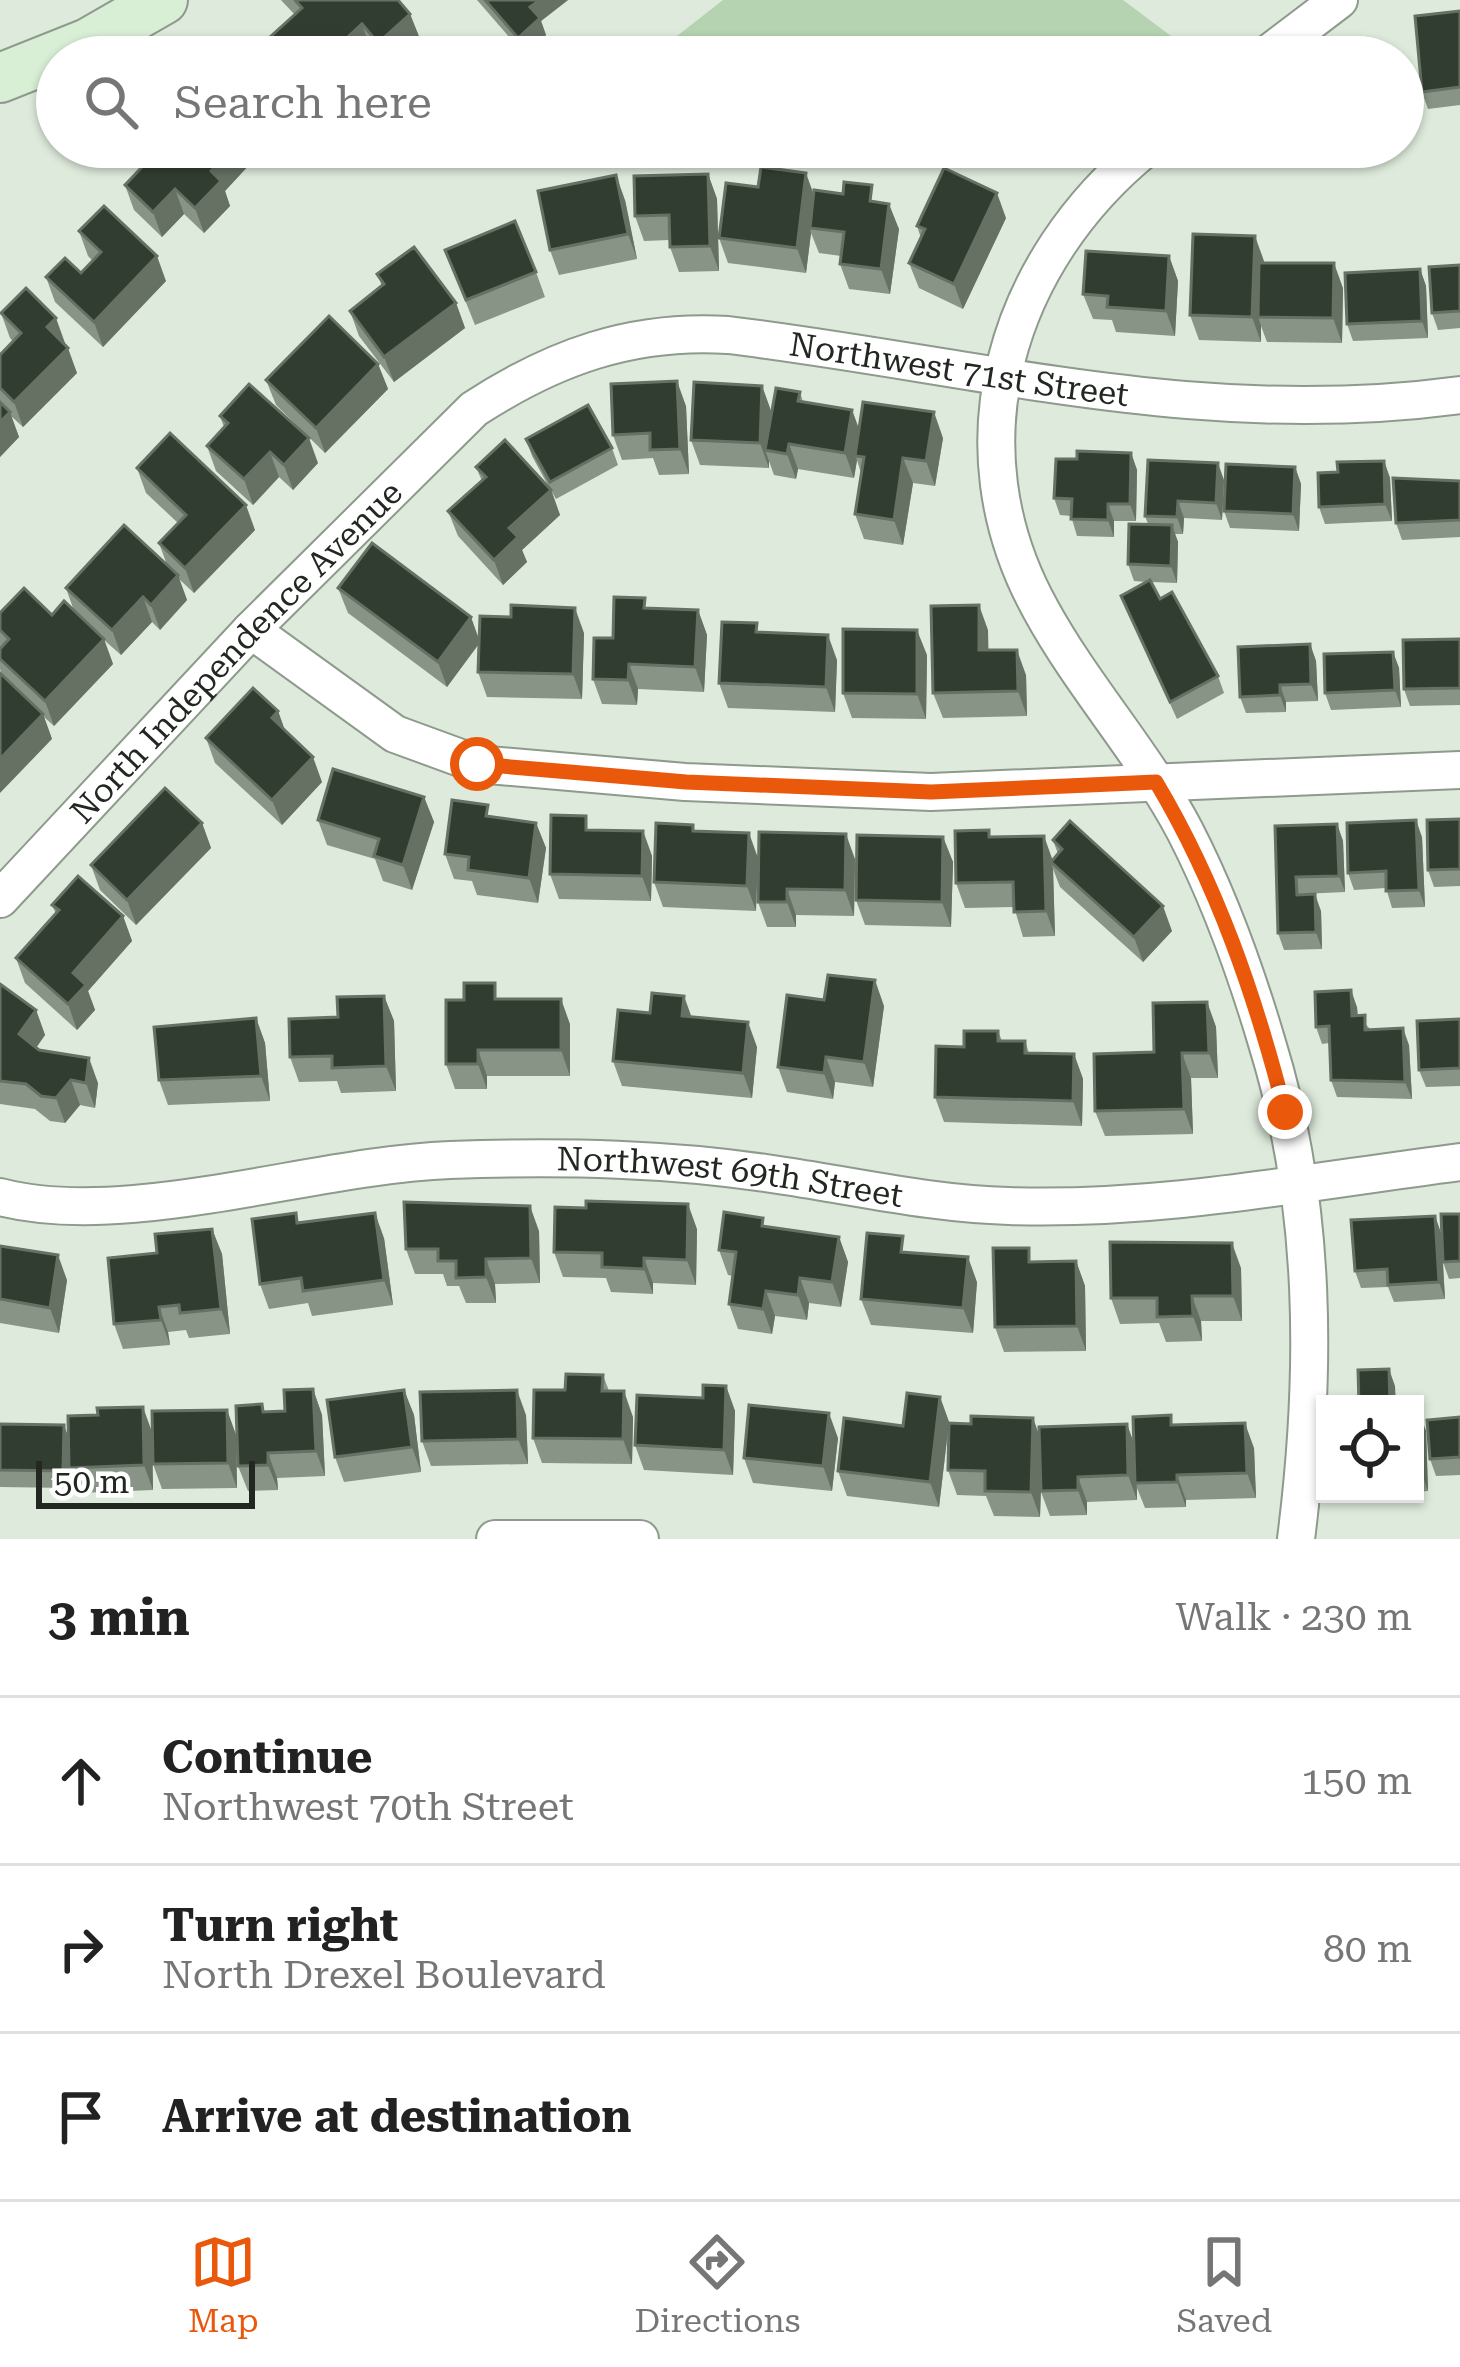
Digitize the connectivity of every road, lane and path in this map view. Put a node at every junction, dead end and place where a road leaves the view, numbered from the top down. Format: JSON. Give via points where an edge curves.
{"nodes":[{"id":1,"x":163,"y":0,"type":"edge"},
{"id":2,"x":1340,"y":0,"type":"edge"},
{"id":3,"x":100,"y":36,"type":"edge"},
{"id":4,"x":1292,"y":36,"type":"edge"},
{"id":5,"x":36,"y":64,"type":"edge"},
{"id":6,"x":0,"y":78,"type":"edge"},
{"id":7,"x":1125,"y":168,"type":"edge"},
{"id":8,"x":1003,"y":379,"type":"junction"},
{"id":9,"x":1460,"y":395,"type":"edge"},
{"id":10,"x":473,"y":409,"type":"joint"},
{"id":11,"x":251,"y":630,"type":"junction"},
{"id":12,"x":1460,"y":770,"type":"edge"},
{"id":13,"x":1156,"y":782,"type":"junction"},
{"id":14,"x":0,"y":899,"type":"edge"},
{"id":15,"x":1460,"y":1162,"type":"edge"},
{"id":16,"x":1297,"y":1184,"type":"junction"},
{"id":17,"x":0,"y":1197,"type":"edge"},
{"id":18,"x":495,"y":1539,"type":"edge"},
{"id":19,"x":640,"y":1539,"type":"edge"},
{"id":20,"x":1296,"y":1539,"type":"edge"}],
"edges":[{"from":1,"to":3,"type":"street"},
{"from":2,"to":4,"type":"street"},
{"from":5,"to":6,"type":"street"},
{"from":7,"to":8,"type":"street","via":[[1050,249],[1015,325]]},
{"from":8,"to":9,"type":"street","name":"Northwest 71st Street","via":[[1260,406]]},
{"from":8,"to":10,"type":"street","name":"Northwest 71st Street","via":[[687,332],[597,346]]},
{"from":8,"to":13,"type":"street","via":[[999,473],[1021,566],[1040,608]]},
{"from":10,"to":11,"type":"street","name":"North Independence Avenue"},
{"from":11,"to":13,"type":"street","via":[[395,734],[477,764],[931,792]]},
{"from":11,"to":14,"type":"street","name":"North Independence Avenue"},
{"from":12,"to":13,"type":"street"},
{"from":13,"to":16,"type":"street","via":[[1222,916],[1260,1022]]},
{"from":15,"to":16,"type":"street","name":"Northwest 69th Street"},
{"from":16,"to":17,"type":"street","name":"Northwest 69th Street","via":[[1123,1206],[1008,1206],[581,1157],[373,1167],[111,1205]]},
{"from":16,"to":20,"type":"street","via":[[1311,1308]]},
{"from":18,"to":19,"type":"street"}]}
